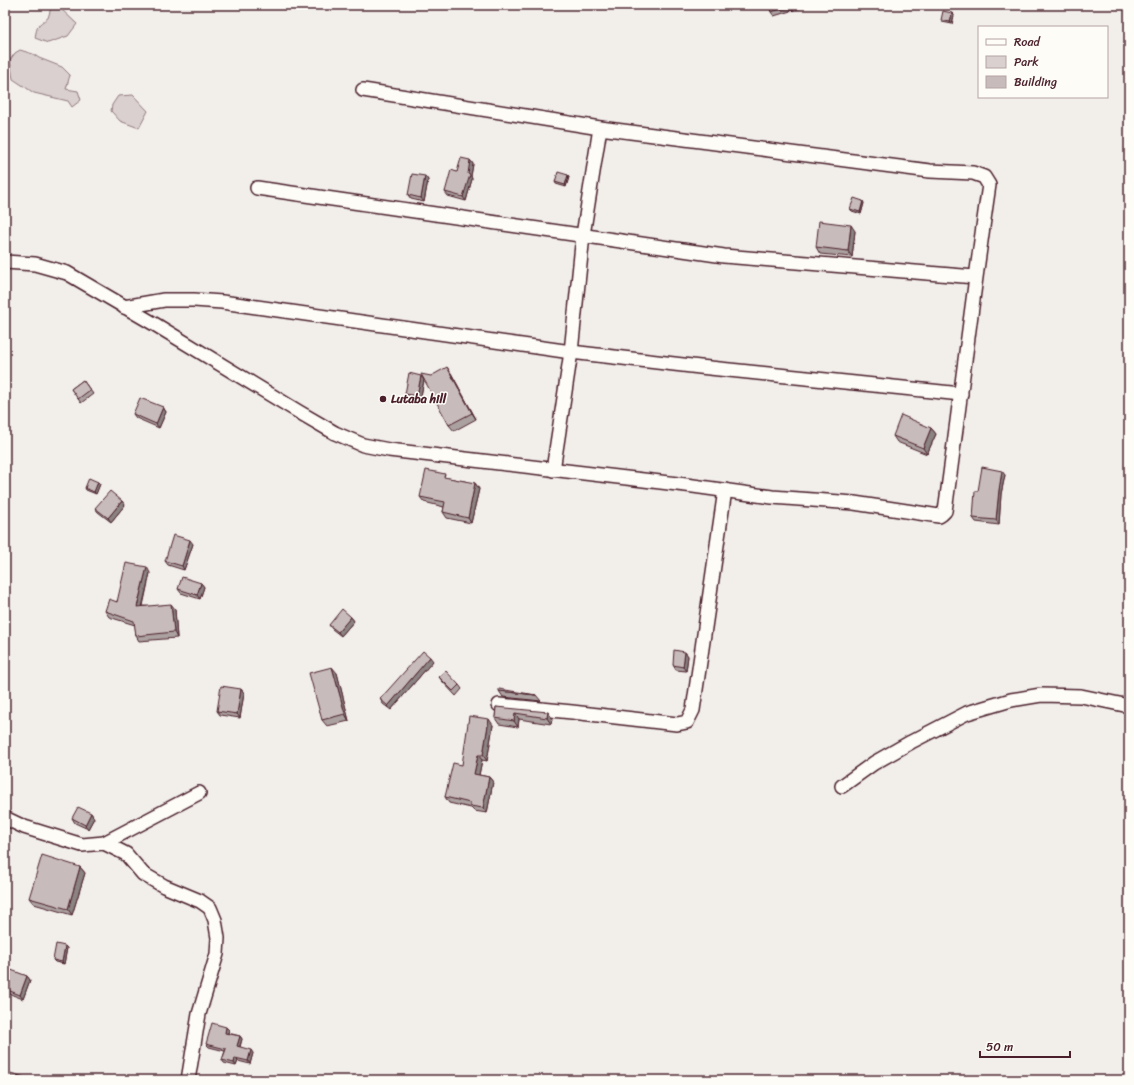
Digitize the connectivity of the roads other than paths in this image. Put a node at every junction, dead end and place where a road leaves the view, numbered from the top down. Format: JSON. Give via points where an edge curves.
{"nodes":[{"id":1,"x":363,"y":90,"type":"dead end"},
{"id":2,"x":600,"y":128,"type":"junction"},
{"id":3,"x":257,"y":188,"type":"dead end"},
{"id":4,"x":583,"y":235,"type":"junction"},
{"id":5,"x":5,"y":262,"type":"edge"},
{"id":6,"x":975,"y":276,"type":"junction"},
{"id":7,"x":124,"y":308,"type":"junction"},
{"id":8,"x":571,"y":352,"type":"junction"},
{"id":9,"x":961,"y":394,"type":"junction"},
{"id":10,"x":553,"y":470,"type":"junction"},
{"id":11,"x":725,"y":490,"type":"junction"},
{"id":12,"x":499,"y":705,"type":"dead end"},
{"id":13,"x":1129,"y":706,"type":"edge"},
{"id":14,"x":842,"y":786,"type":"dead end"},
{"id":15,"x":199,"y":793,"type":"dead end"},
{"id":16,"x":5,"y":818,"type":"edge"},
{"id":17,"x":104,"y":843,"type":"junction"},
{"id":18,"x":188,"y":1080,"type":"edge"}],
"edges":[{"from":1,"to":2,"type":"street"},
{"from":2,"to":4,"type":"street"},
{"from":2,"to":6,"type":"street","via":[[930,171],[973,173],[984,177],[989,185]]},
{"from":3,"to":4,"type":"street"},
{"from":4,"to":6,"type":"street","via":[[724,256]]},
{"from":4,"to":8,"type":"street"},
{"from":5,"to":7,"type":"street","via":[[35,264],[67,273]]},
{"from":6,"to":9,"type":"street"},
{"from":7,"to":8,"type":"street","via":[[164,300],[222,302]]},
{"from":7,"to":10,"type":"street","via":[[298,412],[363,445]]},
{"from":8,"to":9,"type":"street"},
{"from":8,"to":10,"type":"street"},
{"from":9,"to":11,"type":"street","via":[[945,511],[939,516],[854,503],[772,497]]},
{"from":10,"to":11,"type":"street"},
{"from":11,"to":12,"type":"street","via":[[693,710],[687,722],[677,724]]},
{"from":13,"to":14,"type":"street","via":[[1081,696],[1041,695],[1011,700],[968,713],[874,764]]},
{"from":15,"to":17,"type":"street"},
{"from":16,"to":17,"type":"street","via":[[24,827],[82,845]]},
{"from":17,"to":18,"type":"street","via":[[126,854],[143,874],[210,908],[215,920],[217,954],[199,1014]]}]}
